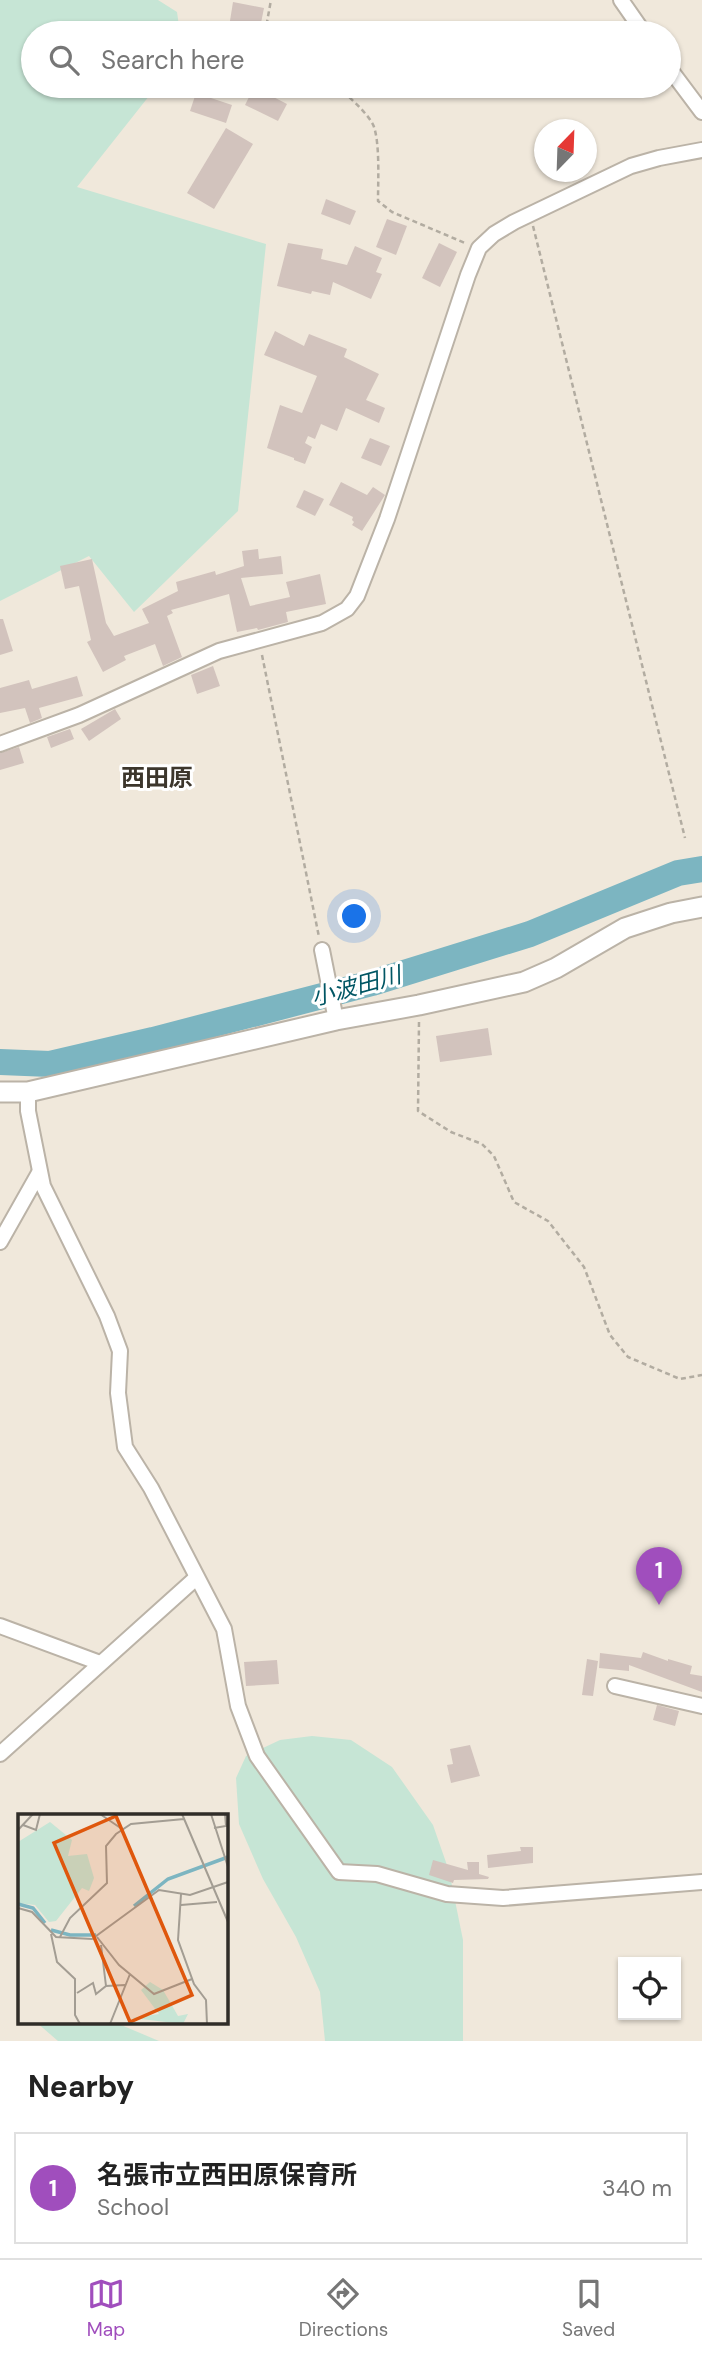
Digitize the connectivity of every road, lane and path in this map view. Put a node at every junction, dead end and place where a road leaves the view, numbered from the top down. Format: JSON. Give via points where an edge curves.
{"nodes":[{"id":1,"x":271,"y":0,"type":"edge"},
{"id":2,"x":621,"y":0,"type":"edge"},
{"id":3,"x":267,"y":21,"type":"edge"},
{"id":4,"x":636,"y":21,"type":"edge"},
{"id":5,"x":681,"y":84,"type":"edge"},
{"id":6,"x":350,"y":98,"type":"edge"},
{"id":7,"x":702,"y":113,"type":"edge"},
{"id":8,"x":702,"y":150,"type":"edge"},
{"id":9,"x":530,"y":215,"type":"junction"},
{"id":10,"x":480,"y":248,"type":"junction"},
{"id":11,"x":259,"y":640,"type":"junction"},
{"id":12,"x":0,"y":744,"type":"edge"},
{"id":13,"x":685,"y":838,"type":"dead end"},
{"id":14,"x":702,"y":907,"type":"edge"},
{"id":15,"x":322,"y":950,"type":"joint"},
{"id":16,"x":419,"y":1005,"type":"junction"},
{"id":17,"x":335,"y":1014,"type":"junction"},
{"id":18,"x":0,"y":1092,"type":"edge"},
{"id":19,"x":28,"y":1092,"type":"junction"},
{"id":20,"x":39,"y":1173,"type":"junction"},
{"id":21,"x":0,"y":1242,"type":"edge"},
{"id":22,"x":702,"y":1375,"type":"edge"},
{"id":23,"x":196,"y":1578,"type":"junction"},
{"id":24,"x":0,"y":1626,"type":"edge"},
{"id":25,"x":100,"y":1663,"type":"junction"},
{"id":26,"x":615,"y":1686,"type":"dead end"},
{"id":27,"x":702,"y":1706,"type":"edge"},
{"id":28,"x":0,"y":1754,"type":"edge"},
{"id":29,"x":702,"y":1882,"type":"edge"}],
"edges":[{"from":1,"to":3,"type":"path"},
{"from":2,"to":4,"type":"street"},
{"from":5,"to":7,"type":"street"},
{"from":6,"to":10,"type":"path","via":[[374,126],[378,201],[392,212]]},
{"from":8,"to":9,"type":"street","via":[[631,166]]},
{"from":9,"to":10,"type":"street","via":[[494,234]]},
{"from":9,"to":13,"type":"path"},
{"from":10,"to":11,"type":"street","via":[[357,596],[347,609],[322,623]]},
{"from":11,"to":12,"type":"street","via":[[219,651],[79,715]]},
{"from":11,"to":15,"type":"path"},
{"from":14,"to":16,"type":"street","via":[[625,928],[524,982]]},
{"from":15,"to":17,"type":"street"},
{"from":16,"to":17,"type":"street"},
{"from":16,"to":22,"type":"path","via":[[418,1111],[451,1132],[482,1144],[494,1156],[514,1202],[548,1221],[584,1267],[610,1335],[628,1357],[680,1379]]},
{"from":17,"to":19,"type":"street"},
{"from":18,"to":19,"type":"street"},
{"from":19,"to":20,"type":"street"},
{"from":20,"to":21,"type":"street"},
{"from":20,"to":23,"type":"street","via":[[120,1351],[118,1393],[125,1447]]},
{"from":23,"to":25,"type":"street"},
{"from":23,"to":29,"type":"street","via":[[224,1629],[238,1706],[257,1756],[339,1872],[377,1874],[447,1894],[503,1898]]},
{"from":24,"to":25,"type":"street"},
{"from":25,"to":28,"type":"street"},
{"from":26,"to":27,"type":"street"}]}
